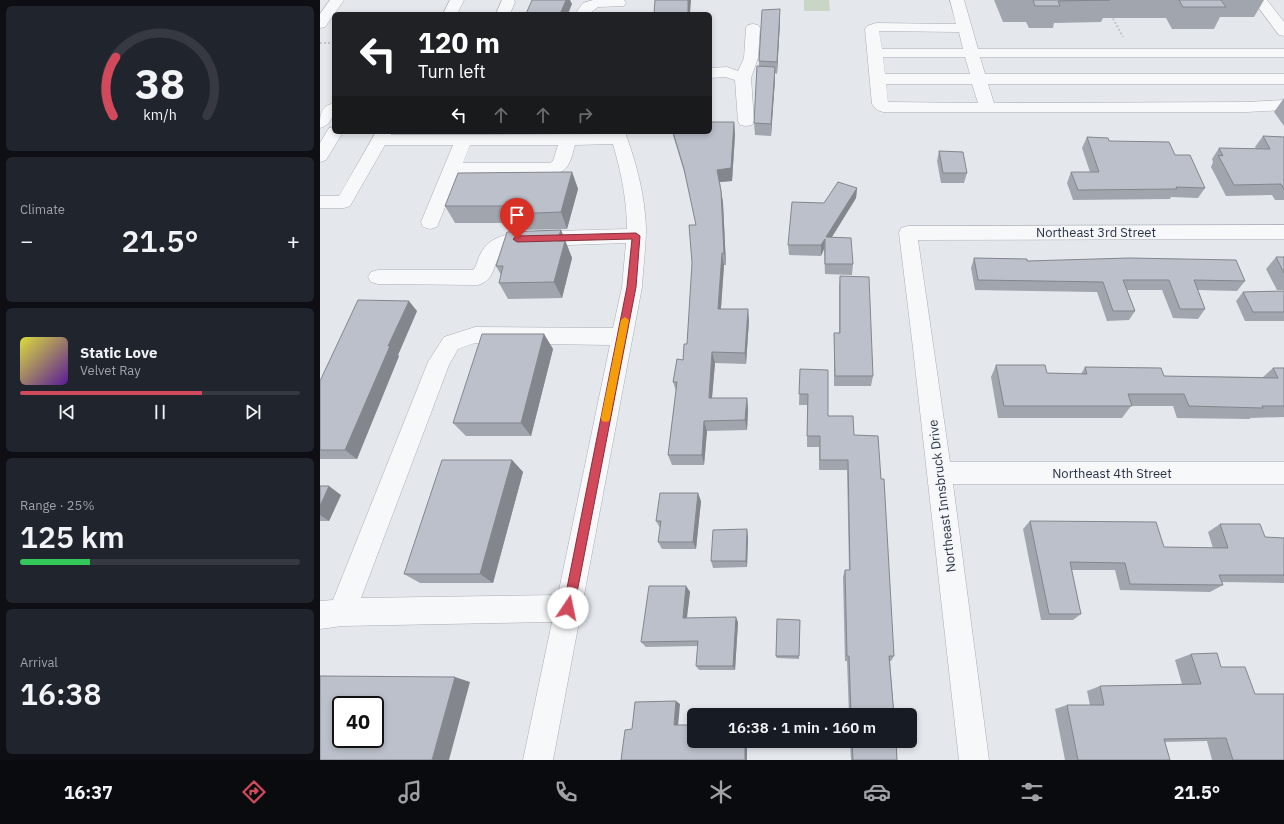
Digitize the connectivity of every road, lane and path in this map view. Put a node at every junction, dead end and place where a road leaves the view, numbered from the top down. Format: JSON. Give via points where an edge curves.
{"nodes":[{"id":1,"x":337,"y":0,"type":"edge"},
{"id":2,"x":457,"y":0,"type":"edge"},
{"id":3,"x":957,"y":0,"type":"edge"},
{"id":4,"x":1260,"y":0,"type":"edge"},
{"id":5,"x":618,"y":6,"type":"edge"},
{"id":6,"x":451,"y":12,"type":"edge"},
{"id":7,"x":583,"y":12,"type":"edge"},
{"id":8,"x":1111,"y":14,"type":"dead end"},
{"id":9,"x":320,"y":24,"type":"edge"},
{"id":10,"x":753,"y":28,"type":"dead end"},
{"id":11,"x":964,"y":28,"type":"junction"},
{"id":12,"x":320,"y":30,"type":"edge"},
{"id":13,"x":332,"y":30,"type":"edge"},
{"id":14,"x":1284,"y":32,"type":"edge"},
{"id":15,"x":320,"y":43,"type":"edge"},
{"id":16,"x":332,"y":43,"type":"edge"},
{"id":17,"x":875,"y":52,"type":"junction"},
{"id":18,"x":971,"y":53,"type":"junction"},
{"id":19,"x":1131,"y":53,"type":"junction"},
{"id":20,"x":1284,"y":53,"type":"edge"},
{"id":21,"x":712,"y":73,"type":"edge"},
{"id":22,"x":743,"y":78,"type":"junction"},
{"id":23,"x":878,"y":79,"type":"junction"},
{"id":24,"x":979,"y":79,"type":"junction"},
{"id":25,"x":1284,"y":79,"type":"edge"},
{"id":26,"x":1284,"y":106,"type":"edge"},
{"id":27,"x":987,"y":108,"type":"junction"},
{"id":28,"x":332,"y":109,"type":"edge"},
{"id":29,"x":746,"y":121,"type":"dead end"},
{"id":30,"x":320,"y":123,"type":"edge"},
{"id":31,"x":381,"y":136,"type":"edge"},
{"id":32,"x":619,"y":136,"type":"edge"},
{"id":33,"x":328,"y":137,"type":"edge"},
{"id":34,"x":454,"y":137,"type":"edge"},
{"id":35,"x":568,"y":139,"type":"junction"},
{"id":36,"x":320,"y":156,"type":"edge"},
{"id":37,"x":452,"y":169,"type":"junction"},
{"id":38,"x":320,"y":202,"type":"edge"},
{"id":39,"x":430,"y":222,"type":"dead end"},
{"id":40,"x":908,"y":232,"type":"joint"},
{"id":41,"x":1284,"y":232,"type":"edge"},
{"id":42,"x":636,"y":236,"type":"junction"},
{"id":43,"x":378,"y":277,"type":"dead end"},
{"id":44,"x":622,"y":337,"type":"junction"},
{"id":45,"x":939,"y":473,"type":"junction"},
{"id":46,"x":1284,"y":473,"type":"edge"},
{"id":47,"x":568,"y":608,"type":"junction"},
{"id":48,"x":331,"y":614,"type":"edge"},
{"id":49,"x":538,"y":760,"type":"edge"},
{"id":50,"x":974,"y":760,"type":"edge"}],
"edges":[{"from":1,"to":9,"type":"street"},
{"from":2,"to":6,"type":"street"},
{"from":3,"to":11,"type":"street"},
{"from":4,"to":14,"type":"street"},
{"from":5,"to":7,"type":"street","via":[[590,4]]},
{"from":8,"to":19,"type":"path"},
{"from":10,"to":22,"type":"street","via":[[752,58]]},
{"from":11,"to":17,"type":"street","via":[[876,27],[872,29]]},
{"from":11,"to":18,"type":"street"},
{"from":12,"to":13,"type":"street"},
{"from":15,"to":16,"type":"path"},
{"from":17,"to":18,"type":"street"},
{"from":17,"to":23,"type":"street"},
{"from":18,"to":19,"type":"street"},
{"from":18,"to":24,"type":"street"},
{"from":19,"to":20,"type":"street"},
{"from":21,"to":22,"type":"street","via":[[727,72]]},
{"from":22,"to":29,"type":"street"},
{"from":23,"to":24,"type":"street"},
{"from":23,"to":27,"type":"street","via":[[880,104],[883,107]]},
{"from":24,"to":25,"type":"street"},
{"from":24,"to":27,"type":"street"},
{"from":26,"to":27,"type":"street"},
{"from":28,"to":30,"type":"street"},
{"from":31,"to":34,"type":"street"},
{"from":31,"to":38,"type":"street","via":[[344,202]]},
{"from":32,"to":35,"type":"street"},
{"from":32,"to":42,"type":"street","via":[[634,199]]},
{"from":33,"to":36,"type":"street"},
{"from":34,"to":35,"type":"street"},
{"from":34,"to":37,"type":"street"},
{"from":35,"to":37,"type":"street","via":[[561,164],[554,169]]},
{"from":37,"to":39,"type":"street"},
{"from":40,"to":41,"type":"street","name":"Northeast 3rd Street"},
{"from":40,"to":45,"type":"street","name":"Northeast Innsbruck Drive"},
{"from":42,"to":43,"type":"street","via":[[517,239],[503,242],[491,251],[484,273],[478,278]]},
{"from":42,"to":44,"type":"street","via":[[632,287]]},
{"from":44,"to":47,"type":"street"},
{"from":44,"to":48,"type":"street","via":[[475,335],[451,343],[439,362]]},
{"from":45,"to":46,"type":"street","name":"Northeast 4th Street"},
{"from":45,"to":50,"type":"street","name":"Northeast Innsbruck Drive"},
{"from":47,"to":48,"type":"street"},
{"from":47,"to":49,"type":"street"}]}
